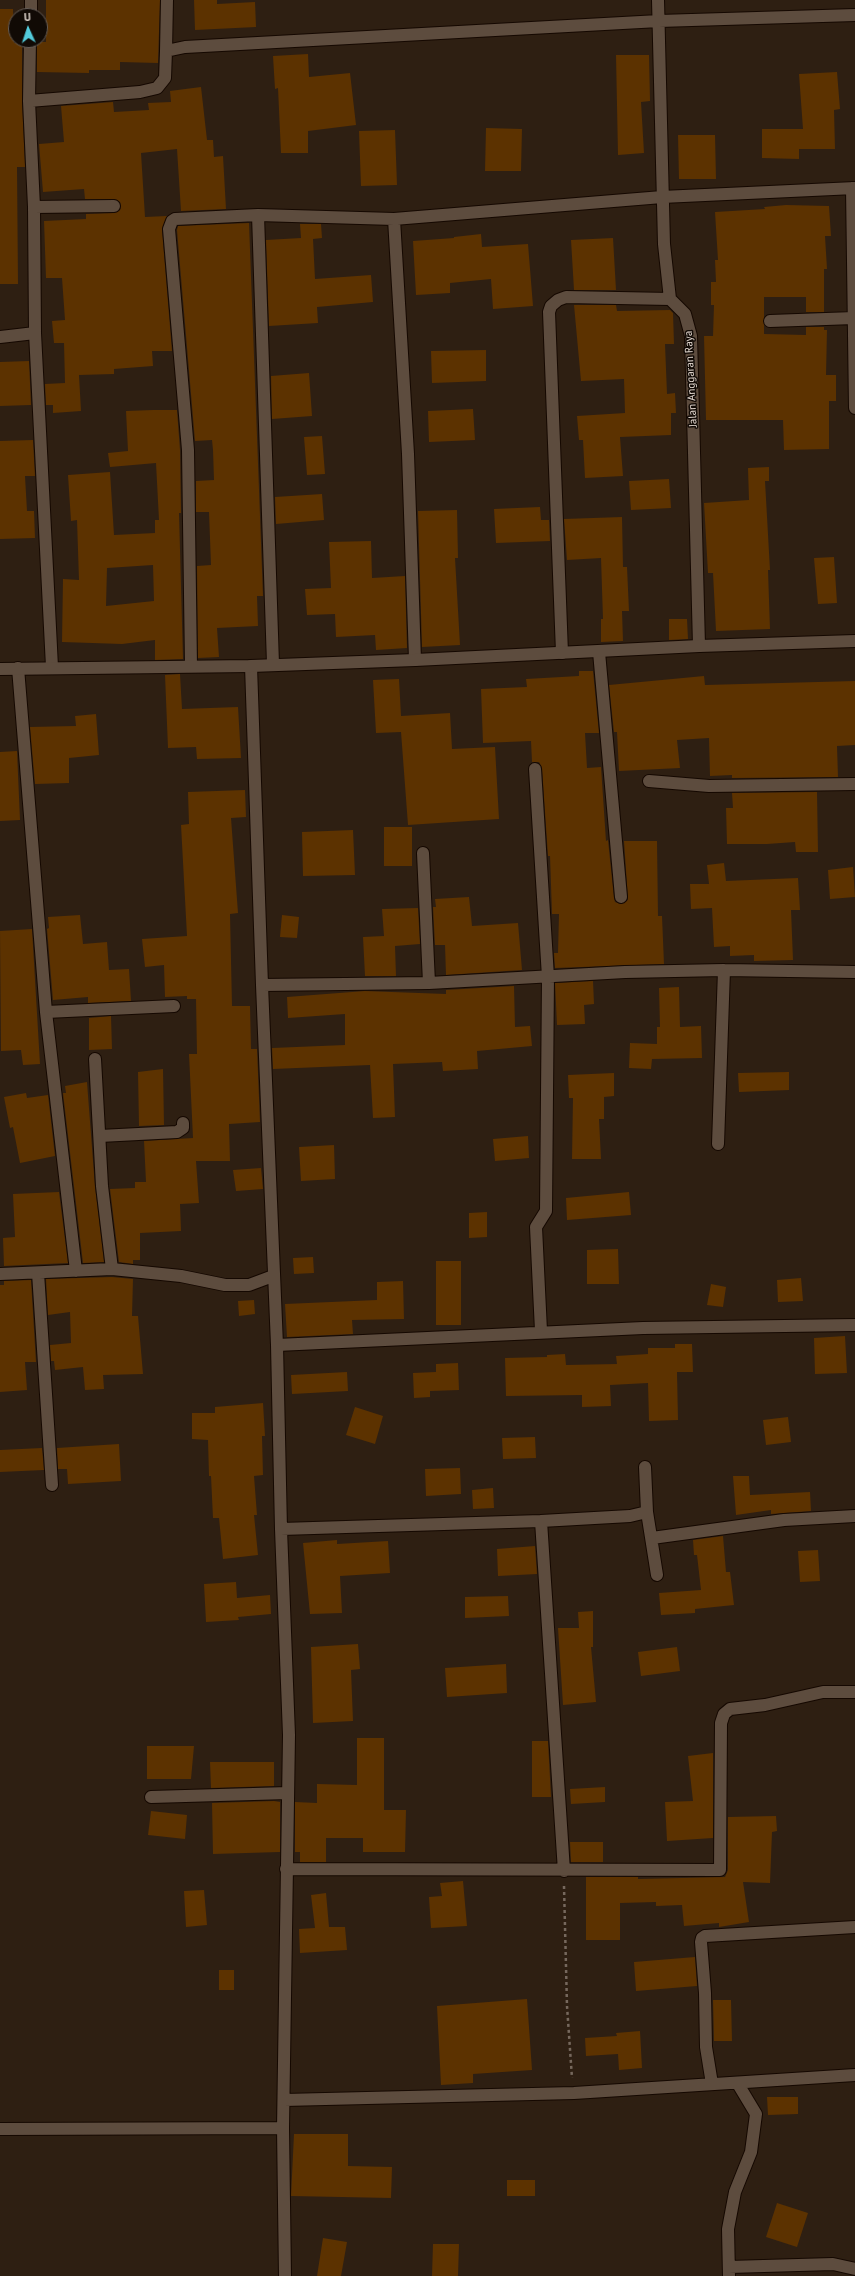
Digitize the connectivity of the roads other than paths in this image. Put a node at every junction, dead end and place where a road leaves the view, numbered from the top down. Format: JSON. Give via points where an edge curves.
{"nodes":[{"id":1,"x":167,"y":0,"type":"edge"},
{"id":2,"x":658,"y":0,"type":"edge"},
{"id":3,"x":855,"y":14,"type":"edge"},
{"id":4,"x":659,"y":21,"type":"junction"},
{"id":5,"x":30,"y":48,"type":"edge"},
{"id":6,"x":166,"y":51,"type":"junction"},
{"id":7,"x":29,"y":101,"type":"junction"},
{"id":8,"x":854,"y":188,"type":"edge"},
{"id":9,"x":662,"y":197,"type":"junction"},
{"id":10,"x":114,"y":206,"type":"dead end"},
{"id":11,"x":34,"y":207,"type":"junction"},
{"id":12,"x":258,"y":215,"type":"junction"},
{"id":13,"x":394,"y":218,"type":"junction"},
{"id":14,"x":670,"y":299,"type":"junction"},
{"id":15,"x":854,"y":318,"type":"junction"},
{"id":16,"x":770,"y":321,"type":"dead end"},
{"id":17,"x":35,"y":333,"type":"junction"},
{"id":18,"x":0,"y":337,"type":"edge"},
{"id":19,"x":855,"y":408,"type":"edge"},
{"id":20,"x":855,"y":641,"type":"edge"},
{"id":21,"x":699,"y":646,"type":"junction"},
{"id":22,"x":599,"y":652,"type":"junction"},
{"id":23,"x":562,"y":653,"type":"junction"},
{"id":24,"x":415,"y":660,"type":"junction"},
{"id":25,"x":273,"y":664,"type":"junction"},
{"id":26,"x":191,"y":666,"type":"junction"},
{"id":27,"x":252,"y":666,"type":"junction"},
{"id":28,"x":52,"y":667,"type":"junction"},
{"id":29,"x":18,"y":668,"type":"junction"},
{"id":30,"x":0,"y":669,"type":"edge"},
{"id":31,"x":535,"y":770,"type":"dead end"},
{"id":32,"x":649,"y":781,"type":"dead end"},
{"id":33,"x":855,"y":784,"type":"edge"},
{"id":34,"x":422,"y":853,"type":"dead end"},
{"id":35,"x":621,"y":897,"type":"dead end"},
{"id":36,"x":724,"y":970,"type":"junction"},
{"id":37,"x":855,"y":972,"type":"edge"},
{"id":38,"x":548,"y":977,"type":"junction"},
{"id":39,"x":429,"y":983,"type":"junction"},
{"id":40,"x":262,"y":985,"type":"junction"},
{"id":41,"x":174,"y":1006,"type":"dead end"},
{"id":42,"x":46,"y":1012,"type":"junction"},
{"id":43,"x":95,"y":1059,"type":"dead end"},
{"id":44,"x":183,"y":1124,"type":"dead end"},
{"id":45,"x":100,"y":1136,"type":"junction"},
{"id":46,"x":718,"y":1144,"type":"dead end"},
{"id":47,"x":112,"y":1269,"type":"junction"},
{"id":48,"x":76,"y":1272,"type":"junction"},
{"id":49,"x":38,"y":1273,"type":"junction"},
{"id":50,"x":0,"y":1274,"type":"edge"},
{"id":51,"x":273,"y":1276,"type":"junction"},
{"id":52,"x":855,"y":1325,"type":"edge"},
{"id":53,"x":541,"y":1331,"type":"junction"},
{"id":54,"x":277,"y":1345,"type":"junction"},
{"id":55,"x":645,"y":1467,"type":"dead end"},
{"id":56,"x":52,"y":1485,"type":"dead end"},
{"id":57,"x":647,"y":1512,"type":"junction"},
{"id":58,"x":855,"y":1516,"type":"edge"},
{"id":59,"x":541,"y":1521,"type":"junction"},
{"id":60,"x":281,"y":1529,"type":"junction"},
{"id":61,"x":652,"y":1538,"type":"junction"},
{"id":62,"x":657,"y":1575,"type":"dead end"},
{"id":63,"x":855,"y":1692,"type":"edge"},
{"id":64,"x":288,"y":1793,"type":"junction"},
{"id":65,"x":151,"y":1797,"type":"dead end"},
{"id":66,"x":286,"y":1869,"type":"junction"},
{"id":67,"x":564,"y":1871,"type":"junction"},
{"id":68,"x":855,"y":1927,"type":"edge"},
{"id":69,"x":855,"y":2075,"type":"edge"},
{"id":70,"x":712,"y":2084,"type":"junction"},
{"id":71,"x":738,"y":2084,"type":"junction"},
{"id":72,"x":284,"y":2100,"type":"junction"},
{"id":73,"x":283,"y":2128,"type":"junction"},
{"id":74,"x":0,"y":2129,"type":"edge"},
{"id":75,"x":855,"y":2269,"type":"edge"},
{"id":76,"x":729,"y":2271,"type":"edge"},
{"id":77,"x":285,"y":2276,"type":"edge"}],
"edges":[{"from":1,"to":6,"type":"street"},
{"from":2,"to":4,"type":"street"},
{"from":3,"to":4,"type":"street"},
{"from":4,"to":6,"type":"street","via":[[185,47]]},
{"from":4,"to":9,"type":"street"},
{"from":5,"to":7,"type":"street"},
{"from":6,"to":7,"type":"street","via":[[165,78],[157,88],[140,92]]},
{"from":7,"to":11,"type":"street"},
{"from":8,"to":9,"type":"street"},
{"from":8,"to":15,"type":"street"},
{"from":9,"to":13,"type":"street"},
{"from":9,"to":14,"type":"street"},
{"from":10,"to":11,"type":"street"},
{"from":11,"to":17,"type":"street"},
{"from":12,"to":13,"type":"street"},
{"from":12,"to":25,"type":"street"},
{"from":12,"to":26,"type":"street","via":[[175,219],[169,225],[188,450]]},
{"from":13,"to":24,"type":"street","via":[[408,454]]},
{"from":14,"to":21,"type":"street","name":"Jalan Anggaran Raya","via":[[685,314],[691,336]]},
{"from":14,"to":23,"type":"street","via":[[566,297],[551,306]]},
{"from":15,"to":16,"type":"street"},
{"from":15,"to":19,"type":"street"},
{"from":17,"to":18,"type":"street"},
{"from":17,"to":28,"type":"street"},
{"from":20,"to":21,"type":"street"},
{"from":21,"to":22,"type":"street"},
{"from":22,"to":23,"type":"street"},
{"from":22,"to":35,"type":"street"},
{"from":23,"to":24,"type":"street"},
{"from":24,"to":25,"type":"street"},
{"from":25,"to":27,"type":"street"},
{"from":26,"to":27,"type":"street"},
{"from":26,"to":28,"type":"street"},
{"from":27,"to":40,"type":"street"},
{"from":28,"to":29,"type":"street"},
{"from":29,"to":30,"type":"street"},
{"from":29,"to":42,"type":"street"},
{"from":31,"to":38,"type":"street"},
{"from":32,"to":33,"type":"street","via":[[709,786]]},
{"from":34,"to":39,"type":"street"},
{"from":36,"to":37,"type":"street"},
{"from":36,"to":38,"type":"street"},
{"from":36,"to":46,"type":"street"},
{"from":38,"to":39,"type":"street"},
{"from":38,"to":53,"type":"street","via":[[546,1211],[536,1227]]},
{"from":39,"to":40,"type":"street"},
{"from":40,"to":51,"type":"street"},
{"from":41,"to":42,"type":"street"},
{"from":42,"to":48,"type":"street"},
{"from":43,"to":45,"type":"street"},
{"from":44,"to":45,"type":"street","via":[[183,1128],[177,1132]]},
{"from":45,"to":47,"type":"street","via":[[102,1186]]},
{"from":47,"to":48,"type":"street"},
{"from":47,"to":51,"type":"street","via":[[181,1276],[225,1285],[250,1284]]},
{"from":48,"to":49,"type":"street"},
{"from":49,"to":50,"type":"street"},
{"from":49,"to":56,"type":"street"},
{"from":51,"to":54,"type":"street"},
{"from":52,"to":53,"type":"street"},
{"from":53,"to":54,"type":"street"},
{"from":54,"to":60,"type":"street"},
{"from":55,"to":57,"type":"street"},
{"from":57,"to":59,"type":"street","via":[[630,1516]]},
{"from":57,"to":61,"type":"street"},
{"from":58,"to":61,"type":"street","via":[[784,1520]]},
{"from":59,"to":60,"type":"street"},
{"from":59,"to":67,"type":"street"},
{"from":60,"to":64,"type":"street","via":[[289,1735]]},
{"from":61,"to":62,"type":"street"},
{"from":63,"to":67,"type":"street","via":[[823,1692],[765,1705],[730,1709],[724,1714],[721,1723],[720,1870]]},
{"from":64,"to":65,"type":"street"},
{"from":64,"to":66,"type":"street"},
{"from":66,"to":67,"type":"street"},
{"from":66,"to":72,"type":"street"},
{"from":68,"to":70,"type":"street","via":[[702,1938],[706,2047]]},
{"from":69,"to":71,"type":"street"},
{"from":70,"to":71,"type":"street"},
{"from":70,"to":72,"type":"street","via":[[574,2094]]},
{"from":71,"to":76,"type":"street","via":[[756,2114],[751,2152],[735,2192],[728,2229]]},
{"from":72,"to":73,"type":"street"},
{"from":73,"to":74,"type":"street"},
{"from":73,"to":77,"type":"street"},
{"from":75,"to":76,"type":"street","via":[[833,2264]]}]}
